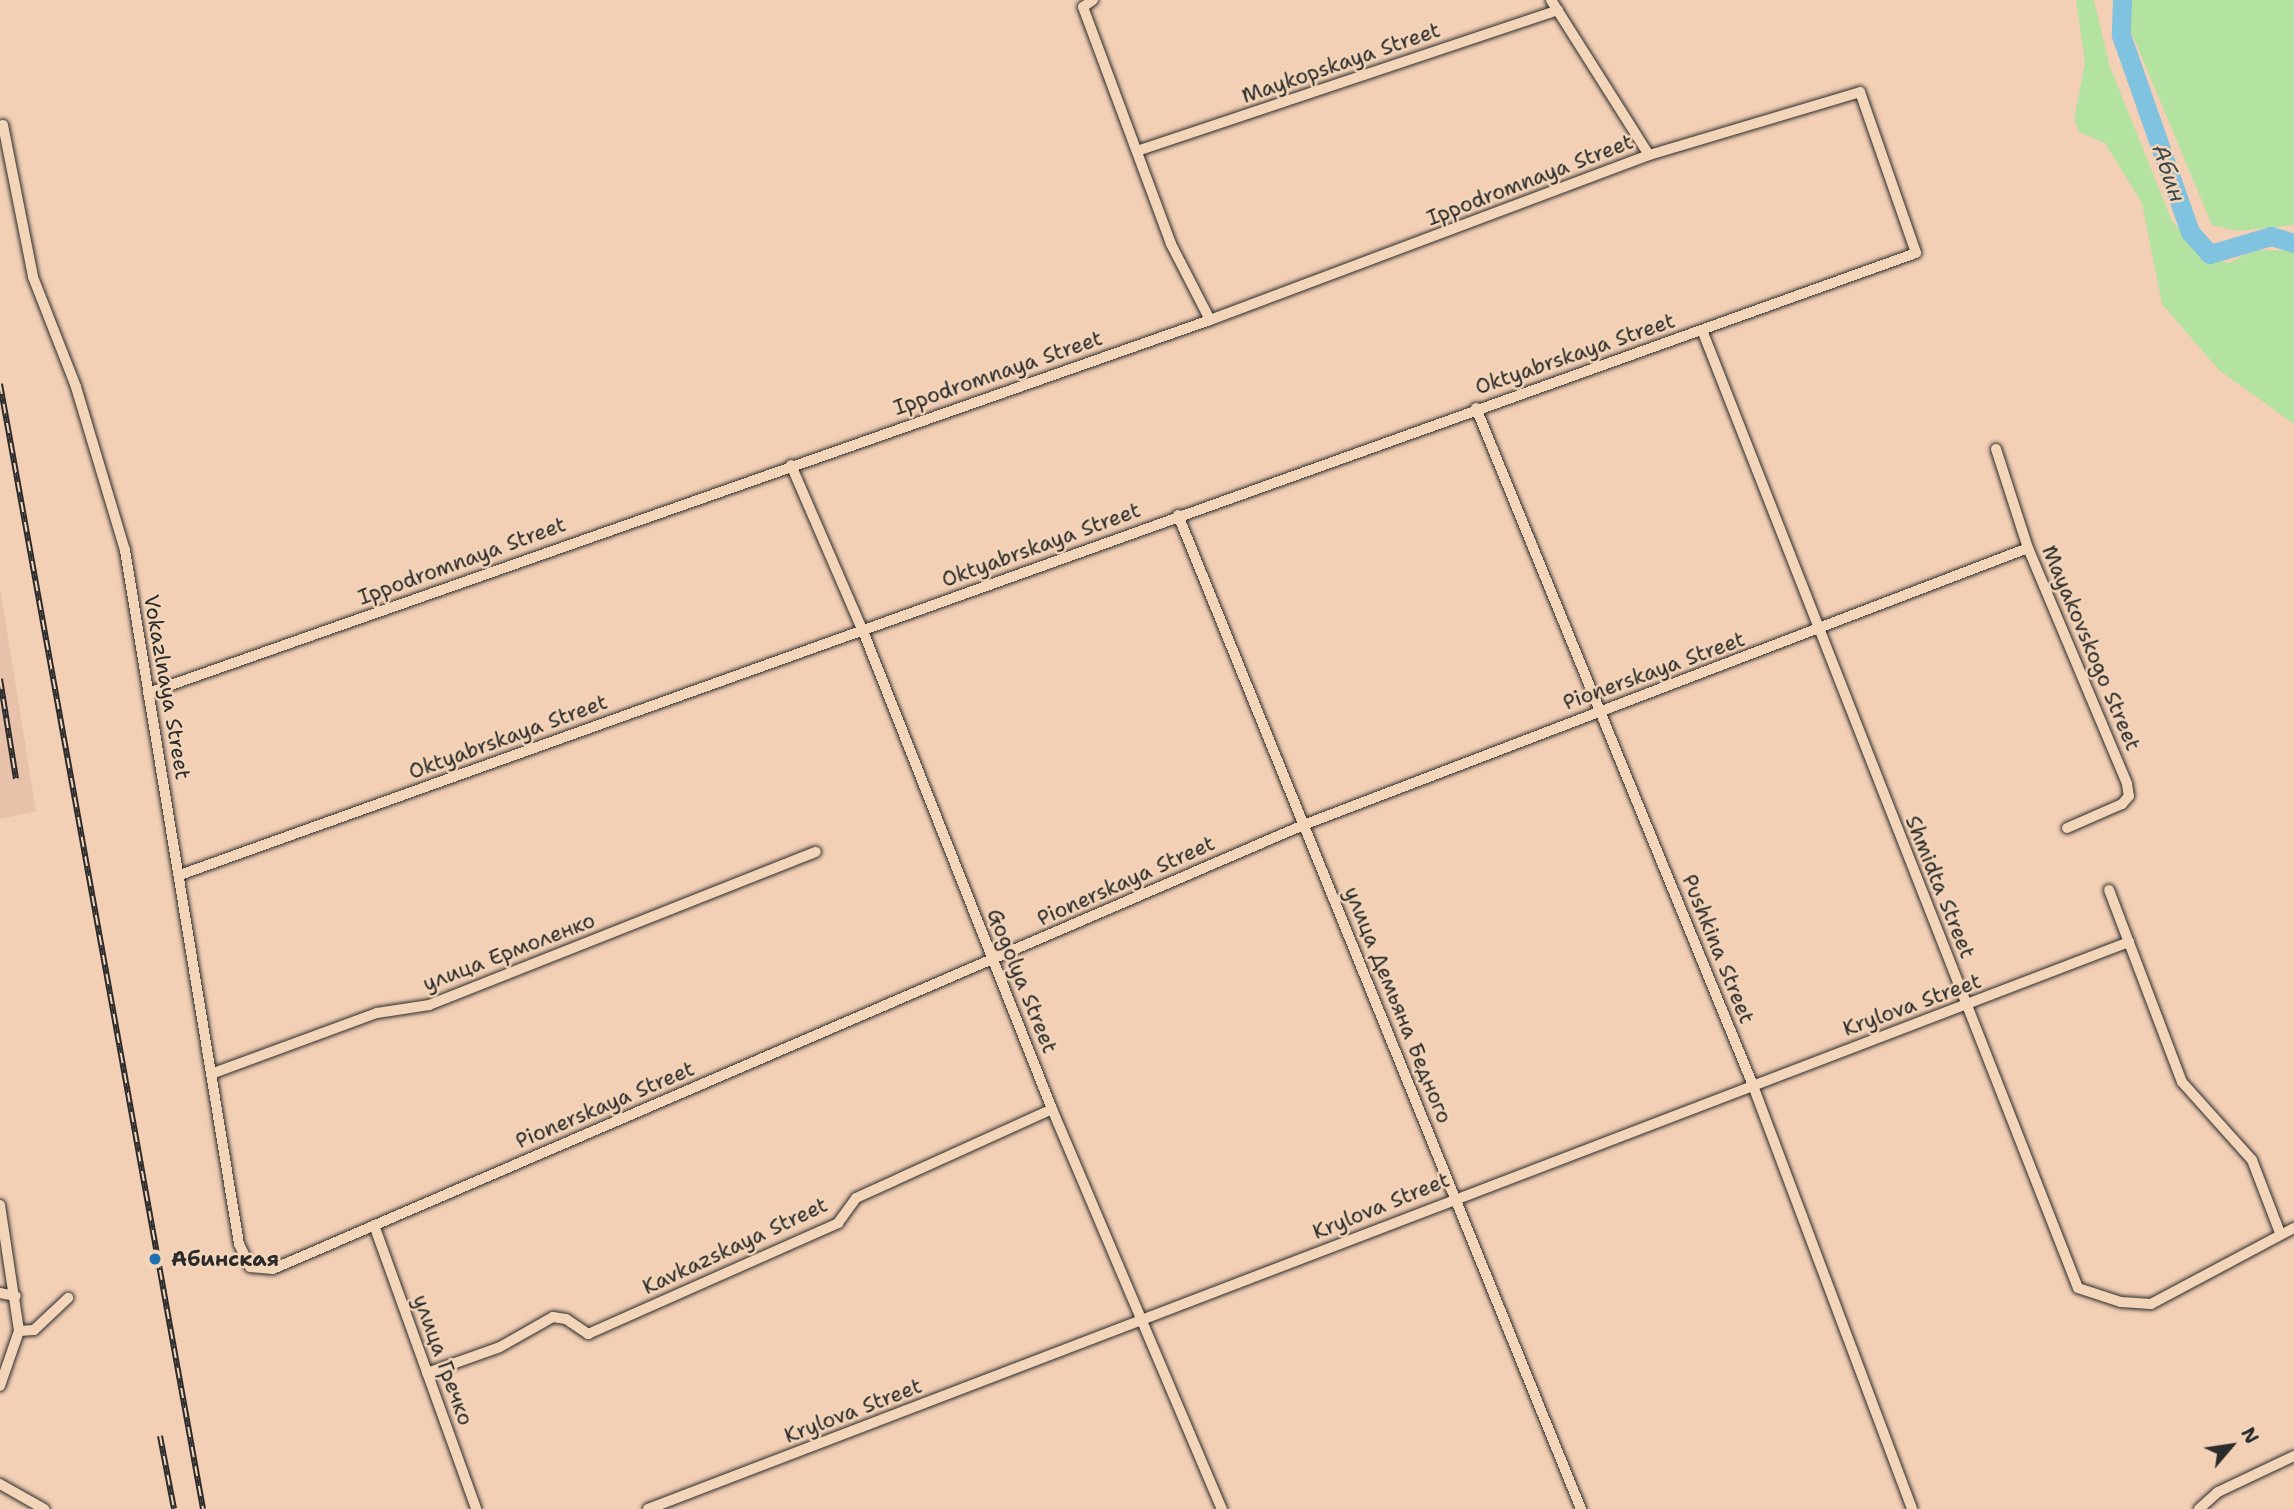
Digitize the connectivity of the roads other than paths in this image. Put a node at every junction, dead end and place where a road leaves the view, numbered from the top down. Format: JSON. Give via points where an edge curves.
{"nodes":[{"id":1,"x":1551,"y":0,"type":"edge"},
{"id":2,"x":1088,"y":4,"type":"edge"},
{"id":3,"x":1558,"y":10,"type":"junction"},
{"id":4,"x":3,"y":125,"type":"dead end"},
{"id":5,"x":1137,"y":151,"type":"junction"},
{"id":6,"x":1649,"y":155,"type":"junction"},
{"id":7,"x":1916,"y":253,"type":"joint"},
{"id":8,"x":1210,"y":320,"type":"junction"},
{"id":9,"x":1702,"y":330,"type":"junction"},
{"id":10,"x":1476,"y":408,"type":"junction"},
{"id":11,"x":1996,"y":449,"type":"dead end"},
{"id":12,"x":791,"y":465,"type":"junction"},
{"id":13,"x":1178,"y":515,"type":"junction"},
{"id":14,"x":2028,"y":548,"type":"junction"},
{"id":15,"x":863,"y":631,"type":"junction"},
{"id":16,"x":1818,"y":632,"type":"junction"},
{"id":17,"x":148,"y":693,"type":"junction"},
{"id":18,"x":1601,"y":710,"type":"junction"},
{"id":19,"x":1306,"y":824,"type":"junction"},
{"id":20,"x":2067,"y":828,"type":"dead end"},
{"id":21,"x":816,"y":852,"type":"dead end"},
{"id":22,"x":180,"y":874,"type":"junction"},
{"id":23,"x":2109,"y":890,"type":"dead end"},
{"id":24,"x":2129,"y":942,"type":"junction"},
{"id":25,"x":993,"y":960,"type":"junction"},
{"id":26,"x":1968,"y":1007,"type":"junction"},
{"id":27,"x":211,"y":1074,"type":"junction"},
{"id":28,"x":1752,"y":1083,"type":"junction"},
{"id":29,"x":1052,"y":1109,"type":"junction"},
{"id":30,"x":1454,"y":1198,"type":"junction"},
{"id":31,"x":0,"y":1205,"type":"edge"},
{"id":32,"x":374,"y":1225,"type":"junction"},
{"id":33,"x":2294,"y":1228,"type":"edge"},
{"id":34,"x":2280,"y":1233,"type":"junction"},
{"id":35,"x":250,"y":1267,"type":"joint"},
{"id":36,"x":0,"y":1293,"type":"edge"},
{"id":37,"x":16,"y":1296,"type":"junction"},
{"id":38,"x":68,"y":1298,"type":"dead end"},
{"id":39,"x":1144,"y":1321,"type":"junction"},
{"id":40,"x":19,"y":1331,"type":"junction"},
{"id":41,"x":427,"y":1373,"type":"junction"},
{"id":42,"x":0,"y":1387,"type":"edge"},
{"id":43,"x":2294,"y":1456,"type":"edge"},
{"id":44,"x":0,"y":1484,"type":"edge"},
{"id":45,"x":44,"y":1509,"type":"edge"},
{"id":46,"x":476,"y":1509,"type":"edge"},
{"id":47,"x":648,"y":1509,"type":"edge"},
{"id":48,"x":1222,"y":1509,"type":"edge"},
{"id":49,"x":1581,"y":1509,"type":"edge"},
{"id":50,"x":1912,"y":1509,"type":"edge"},
{"id":51,"x":2199,"y":1509,"type":"edge"}],
"edges":[{"from":1,"to":3,"type":"street"},
{"from":2,"to":5,"type":"street"},
{"from":3,"to":5,"type":"street","name":"Maykopskaya Street"},
{"from":3,"to":6,"type":"street"},
{"from":4,"to":17,"type":"street","name":"Vokazlnaya Street","via":[[33,277],[76,387],[115,508]]},
{"from":5,"to":8,"type":"street","via":[[1171,244]]},
{"from":6,"to":7,"type":"street","name":"Ippodromnaya Street","via":[[1860,92]]},
{"from":6,"to":8,"type":"street","name":"Ippodromnaya Street"},
{"from":7,"to":9,"type":"street","name":"Oktyabrskaya Street"},
{"from":8,"to":12,"type":"street","name":"Ippodromnaya Street"},
{"from":9,"to":10,"type":"street","name":"Oktyabrskaya Street"},
{"from":9,"to":16,"type":"street","name":"Shmidta Street"},
{"from":10,"to":13,"type":"street","name":"Oktyabrskaya Street"},
{"from":10,"to":18,"type":"street","name":"Pushkina Street"},
{"from":11,"to":14,"type":"street","name":"Mayakovskogo Street"},
{"from":12,"to":15,"type":"street","name":"Gogolya Street"},
{"from":12,"to":17,"type":"street","name":"Ippodromnaya Street"},
{"from":13,"to":15,"type":"street","name":"Oktyabrskaya Street"},
{"from":13,"to":19,"type":"street","name":"улица Демьяна Бедного"},
{"from":14,"to":16,"type":"street","name":"Pionerskaya Street"},
{"from":14,"to":20,"type":"street","name":"Mayakovskogo Street","via":[[2129,796],[2122,804]]},
{"from":15,"to":22,"type":"street","name":"Oktyabrskaya Street"},
{"from":15,"to":25,"type":"street","name":"Gogolya Street"},
{"from":16,"to":18,"type":"street","name":"Pionerskaya Street"},
{"from":16,"to":26,"type":"street","name":"Shmidta Street"},
{"from":17,"to":22,"type":"street","name":"Vokazlnaya Street"},
{"from":18,"to":19,"type":"street","name":"Pionerskaya Street"},
{"from":18,"to":28,"type":"street","name":"Pushkina Street"},
{"from":19,"to":25,"type":"street","name":"Pionerskaya Street"},
{"from":19,"to":30,"type":"street","name":"улица Демьяна Бедного"},
{"from":21,"to":27,"type":"street","name":"улица Ермоленко","via":[[429,1004],[377,1013]]},
{"from":22,"to":27,"type":"street","name":"Vokazlnaya Street"},
{"from":23,"to":24,"type":"street"},
{"from":24,"to":26,"type":"street","name":"Krylova Street"},
{"from":24,"to":34,"type":"street","via":[[2182,1082],[2252,1160]]},
{"from":25,"to":29,"type":"street","name":"Gogolya Street"},
{"from":25,"to":32,"type":"street","name":"Pionerskaya Street"},
{"from":26,"to":28,"type":"street","name":"Krylova Street"},
{"from":26,"to":34,"type":"street","name":"Shmidta Street","via":[[2078,1289],[2121,1302],[2151,1304]]},
{"from":27,"to":35,"type":"street","name":"Vokazlnaya Street","via":[[239,1244]]},
{"from":28,"to":30,"type":"street","name":"Krylova Street"},
{"from":28,"to":50,"type":"street","name":"Pushkina Street"},
{"from":29,"to":39,"type":"street","name":"Gogolya Street"},
{"from":29,"to":41,"type":"street","name":"Kavkazskaya Street","via":[[856,1198],[838,1223],[588,1334],[566,1319],[553,1317],[500,1347]]},
{"from":30,"to":39,"type":"street","name":"Krylova Street"},
{"from":30,"to":49,"type":"street","name":"улица Демьяна Бедного"},
{"from":31,"to":37,"type":"street"},
{"from":32,"to":35,"type":"street","name":"Pionerskaya Street","via":[[273,1269]]},
{"from":32,"to":41,"type":"street","name":"улица Гречко"},
{"from":33,"to":34,"type":"street"},
{"from":36,"to":37,"type":"street"},
{"from":37,"to":40,"type":"street"},
{"from":38,"to":40,"type":"street","via":[[34,1330]]},
{"from":39,"to":47,"type":"street","name":"Krylova Street"},
{"from":39,"to":48,"type":"street","name":"Gogolya Street"},
{"from":40,"to":42,"type":"street"},
{"from":41,"to":46,"type":"street","name":"улица Гречко"},
{"from":43,"to":51,"type":"street","via":[[2218,1492]]},
{"from":44,"to":45,"type":"street"}]}
